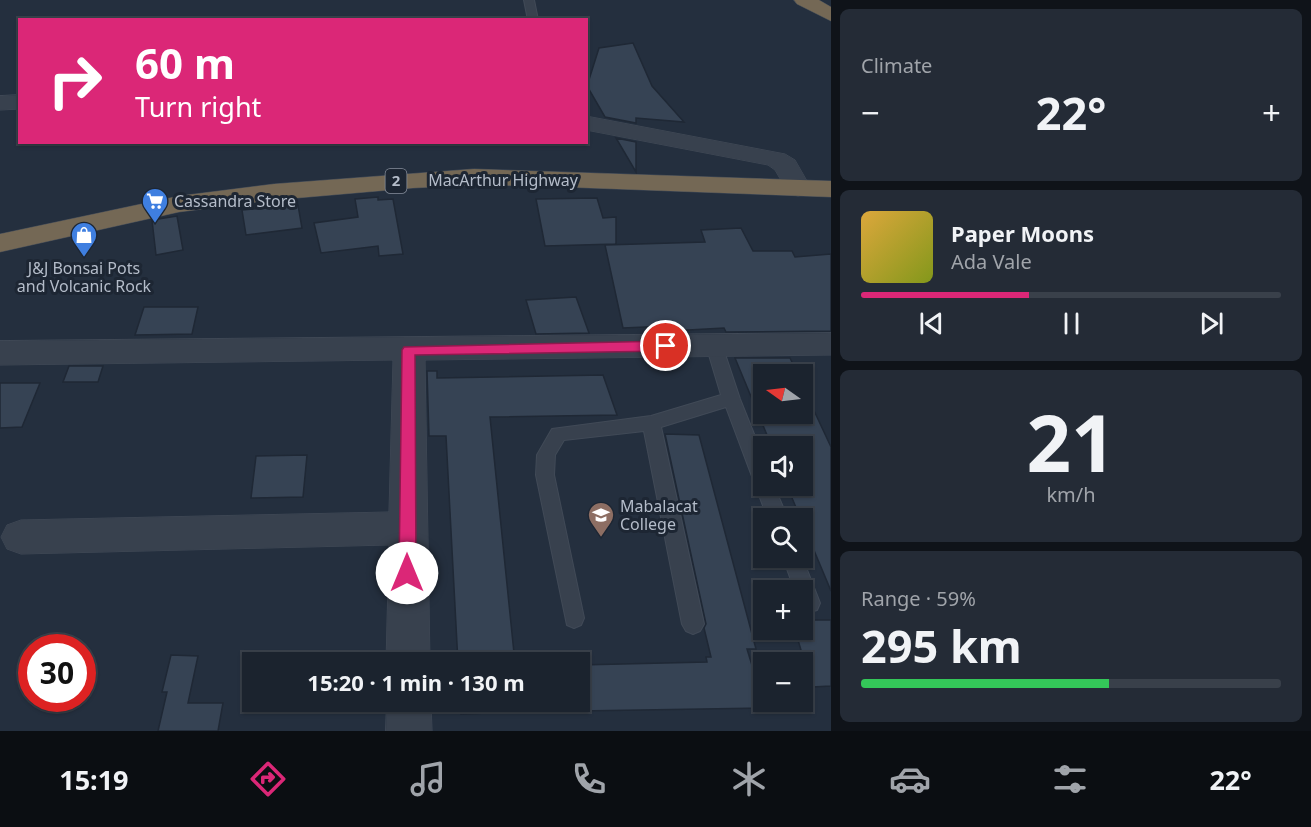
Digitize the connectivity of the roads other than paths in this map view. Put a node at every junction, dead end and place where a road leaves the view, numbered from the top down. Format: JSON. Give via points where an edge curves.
{"nodes":[{"id":1,"x":529,"y":0,"type":"edge"},
{"id":2,"x":804,"y":0,"type":"edge"},
{"id":3,"x":831,"y":15,"type":"edge"},
{"id":4,"x":532,"y":18,"type":"edge"},
{"id":5,"x":18,"y":102,"type":"edge"},
{"id":6,"x":0,"y":103,"type":"edge"},
{"id":7,"x":588,"y":123,"type":"edge"},
{"id":8,"x":798,"y":188,"type":"junction"},
{"id":9,"x":831,"y":189,"type":"edge"},
{"id":10,"x":0,"y":243,"type":"edge"},
{"id":11,"x":831,"y":344,"type":"edge"},
{"id":12,"x":714,"y":345,"type":"junction"},
{"id":13,"x":409,"y":350,"type":"junction"},
{"id":14,"x":0,"y":353,"type":"edge"},
{"id":15,"x":731,"y":399,"type":"junction"},
{"id":16,"x":651,"y":423,"type":"junction"},
{"id":17,"x":753,"y":456,"type":"edge"},
{"id":18,"x":407,"y":528,"type":"junction"},
{"id":19,"x":21,"y":537,"type":"dead end"},
{"id":20,"x":574,"y":618,"type":"dead end"},
{"id":21,"x":693,"y":624,"type":"dead end"},
{"id":22,"x":408,"y":652,"type":"edge"},
{"id":23,"x":409,"y":712,"type":"edge"},
{"id":24,"x":409,"y":731,"type":"edge"}],
"edges":[{"from":1,"to":4,"type":"lane"},
{"from":2,"to":3,"type":"highway"},
{"from":5,"to":6,"type":"street"},
{"from":7,"to":8,"type":"street","via":[[776,159],[786,165]]},
{"from":8,"to":9,"type":"highway","name":"MacArthur Highway","number":"2"},
{"from":8,"to":10,"type":"highway","name":"MacArthur Highway","number":"2","via":[[536,178],[413,180],[190,202]]},
{"from":11,"to":12,"type":"street"},
{"from":12,"to":13,"type":"street"},
{"from":12,"to":15,"type":"lane"},
{"from":13,"to":14,"type":"street"},
{"from":13,"to":18,"type":"street"},
{"from":15,"to":16,"type":"lane"},
{"from":15,"to":17,"type":"lane"},
{"from":16,"to":20,"type":"lane","via":[[558,434],[546,455],[545,475]]},
{"from":16,"to":21,"type":"lane"},
{"from":18,"to":19,"type":"street"},
{"from":18,"to":22,"type":"street"},
{"from":23,"to":24,"type":"street"}]}
